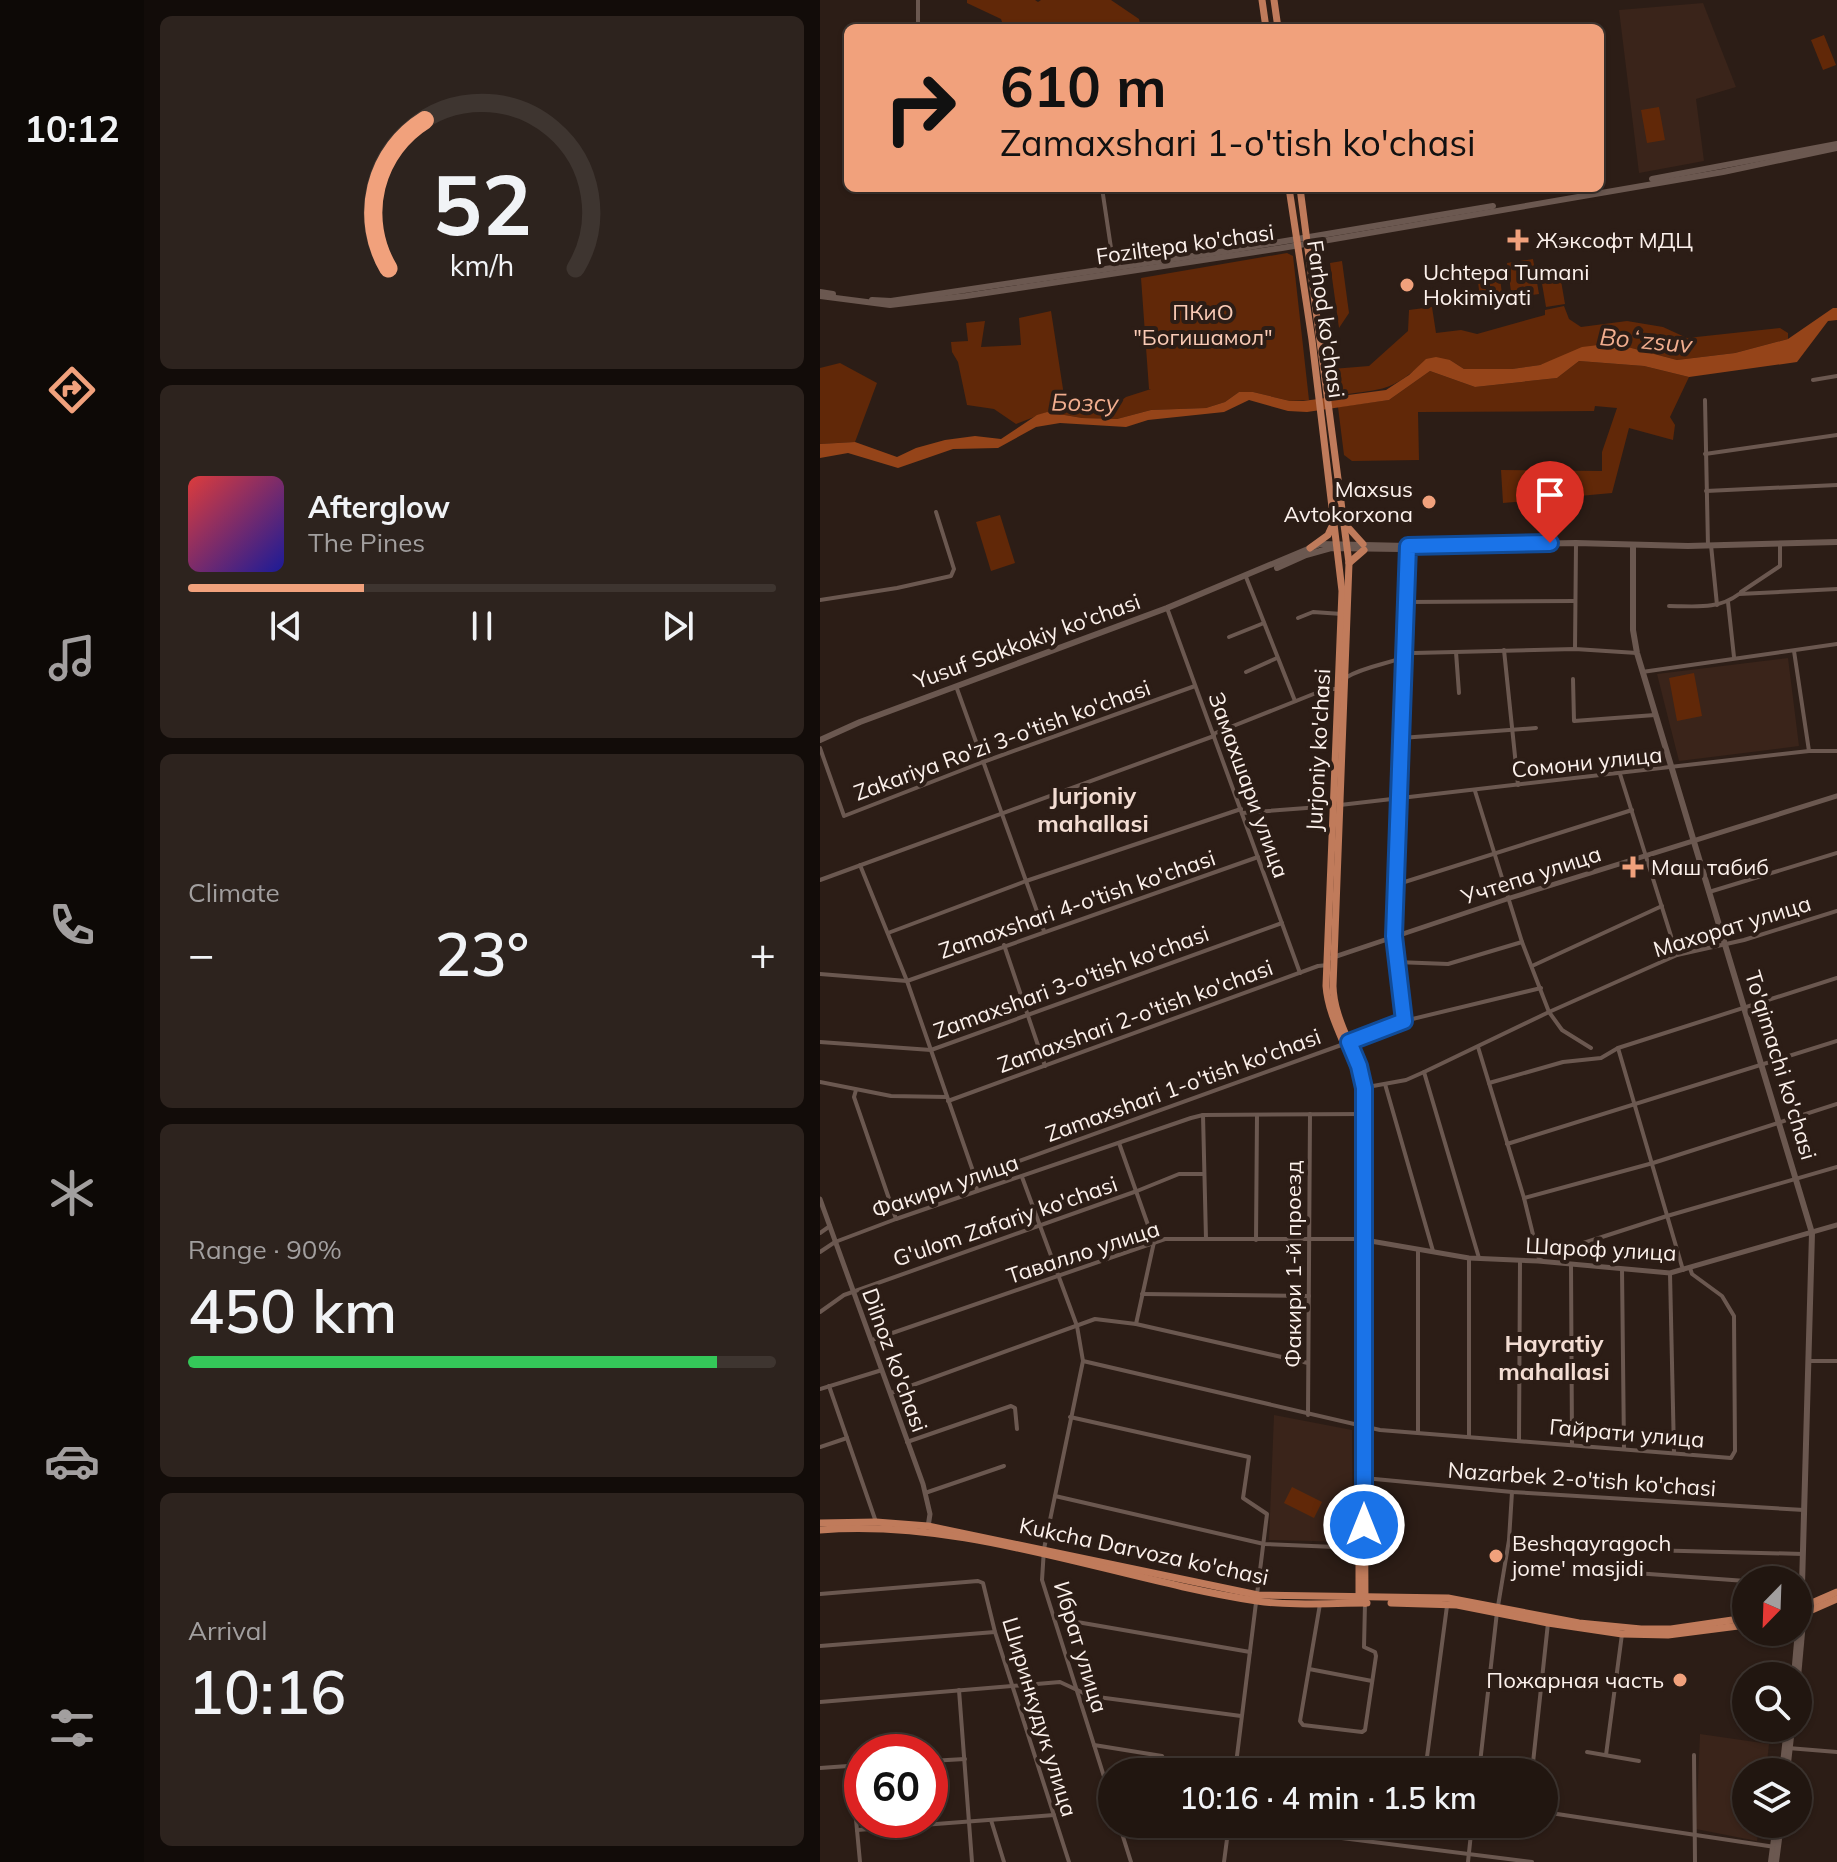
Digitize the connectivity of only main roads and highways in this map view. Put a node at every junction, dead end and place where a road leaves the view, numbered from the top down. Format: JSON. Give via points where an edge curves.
{"nodes":[{"id":1,"x":1262,"y":0,"type":"edge"},
{"id":2,"x":1274,"y":0,"type":"edge"},
{"id":3,"x":1265,"y":24,"type":"edge"},
{"id":4,"x":1277,"y":24,"type":"edge"},
{"id":5,"x":1837,"y":146,"type":"edge"},
{"id":6,"x":1604,"y":187,"type":"edge"},
{"id":7,"x":1604,"y":191,"type":"edge"},
{"id":8,"x":1290,"y":192,"type":"edge"},
{"id":9,"x":1301,"y":192,"type":"edge"},
{"id":10,"x":1577,"y":192,"type":"edge"},
{"id":11,"x":1601,"y":192,"type":"edge"},
{"id":12,"x":1307,"y":240,"type":"junction"},
{"id":13,"x":1297,"y":242,"type":"junction"},
{"id":14,"x":820,"y":294,"type":"edge"},
{"id":15,"x":1316,"y":339,"type":"junction"},
{"id":16,"x":1326,"y":456,"type":"joint"},
{"id":17,"x":1335,"y":518,"type":"junction"},
{"id":18,"x":1343,"y":522,"type":"junction"},
{"id":19,"x":1837,"y":542,"type":"edge"},
{"id":20,"x":1633,"y":545,"type":"junction"},
{"id":21,"x":1343,"y":546,"type":"junction"},
{"id":22,"x":1363,"y":547,"type":"junction"},
{"id":23,"x":1310,"y":548,"type":"junction"},
{"id":24,"x":1349,"y":563,"type":"junction"},
{"id":25,"x":1246,"y":577,"type":"junction"},
{"id":26,"x":820,"y":740,"type":"edge"},
{"id":27,"x":1336,"y":806,"type":"junction"},
{"id":28,"x":820,"y":1523,"type":"edge"},
{"id":29,"x":928,"y":1529,"type":"junction"},
{"id":30,"x":820,"y":1530,"type":"edge"},
{"id":31,"x":1802,"y":1566,"type":"edge"},
{"id":32,"x":1837,"y":1592,"type":"edge"},
{"id":33,"x":1837,"y":1599,"type":"edge"},
{"id":34,"x":1363,"y":1600,"type":"junction"},
{"id":35,"x":1812,"y":1606,"type":"edge"},
{"id":36,"x":1812,"y":1608,"type":"edge"},
{"id":37,"x":1498,"y":1609,"type":"junction"},
{"id":38,"x":1732,"y":1620,"type":"edge"},
{"id":39,"x":1732,"y":1627,"type":"edge"},
{"id":40,"x":1622,"y":1631,"type":"junction"},
{"id":41,"x":1776,"y":1838,"type":"edge"},
{"id":42,"x":1774,"y":1862,"type":"edge"}],
"edges":[{"from":1,"to":3,"type":"main road"},
{"from":2,"to":4,"type":"main road"},
{"from":5,"to":6,"type":"main road","name":"Foziltepa ko'chasi"},
{"from":5,"to":7,"type":"main road","name":"Foziltepa ko'chasi"},
{"from":8,"to":13,"type":"main road","name":"Farhod ko'chasi"},
{"from":9,"to":12,"type":"main road","name":"Farhod ko'chasi"},
{"from":10,"to":12,"type":"main road","name":"Foziltepa ko'chasi"},
{"from":11,"to":12,"type":"main road","name":"Foziltepa ko'chasi"},
{"from":12,"to":13,"type":"main road","name":"Foziltepa ko'chasi"},
{"from":12,"to":15,"type":"main road","name":"Farhod ko'chasi"},
{"from":13,"to":14,"type":"main road","name":"Foziltepa ko'chasi","via":[[891,301]]},
{"from":13,"to":14,"type":"main road","name":"Foziltepa ko'chasi","via":[[890,305]]},
{"from":13,"to":15,"type":"main road","name":"Farhod ko'chasi"},
{"from":15,"to":16,"type":"main road","name":"Farhod ko'chasi"},
{"from":15,"to":18,"type":"main road","name":"Farhod ko'chasi"},
{"from":16,"to":17,"type":"main road","name":"Jurjoniy ko'chasi"},
{"from":17,"to":21,"type":"main road","name":"Jurjoniy ko'chasi"},
{"from":17,"to":23,"type":"main road","via":[[1328,535]]},
{"from":18,"to":21,"type":"main road","name":"Farhod ko'chasi"},
{"from":18,"to":22,"type":"main road"},
{"from":19,"to":20,"type":"main road","name":"Yusuf Sakkokiy ko'chasi"},
{"from":20,"to":22,"type":"main road","name":"Yusuf Sakkokiy ko'chasi"},
{"from":20,"to":31,"type":"main road","name":"To'qimachi ko'chasi","via":[[1637,653],[1812,1233]]},
{"from":21,"to":22,"type":"main road","name":"Yusuf Sakkokiy ko'chasi"},
{"from":21,"to":23,"type":"main road","name":"Yusuf Sakkokiy ko'chasi"},
{"from":21,"to":24,"type":"main road","name":"Jurjoniy ko'chasi"},
{"from":21,"to":25,"type":"main road","name":"Yusuf Sakkokiy ko'chasi"},
{"from":21,"to":27,"type":"main road","name":"Jurjoniy ko'chasi"},
{"from":22,"to":24,"type":"main road"},
{"from":23,"to":25,"type":"main road","name":"Yusuf Sakkokiy ko'chasi"},
{"from":24,"to":27,"type":"main road","name":"Jurjoniy ko'chasi","via":[[1347,677]]},
{"from":25,"to":26,"type":"main road","name":"Yusuf Sakkokiy ko'chasi"},
{"from":27,"to":34,"type":"main road","name":"Jurjoniy ko'chasi","via":[[1329,1008],[1361,1088],[1362,1114]]},
{"from":28,"to":29,"type":"main road","name":"Kukcha Darvoza ko'chasi","via":[[876,1522]]},
{"from":29,"to":30,"type":"main road","name":"Kukcha Darvoza ko'chasi"},
{"from":29,"to":34,"type":"main road","name":"Kukcha Darvoza ko'chasi","via":[[1258,1598]]},
{"from":32,"to":35,"type":"main road"},
{"from":33,"to":36,"type":"main road"},
{"from":34,"to":37,"type":"main road","name":"Kukcha Darvoza ko'chasi"},
{"from":34,"to":37,"type":"main road","name":"Kukcha Darvoza ko'chasi","via":[[1448,1598]]},
{"from":37,"to":40,"type":"main road","name":"Kukcha Darvoza ko'chasi"},
{"from":37,"to":40,"type":"main road","name":"Kukcha Darvoza ko'chasi","via":[[1548,1623]]},
{"from":38,"to":40,"type":"main road","name":"Kukcha Darvoza ko'chasi"},
{"from":39,"to":40,"type":"main road","name":"Kukcha Darvoza ko'chasi","via":[[1668,1635]]},
{"from":41,"to":42,"type":"main road"}]}
